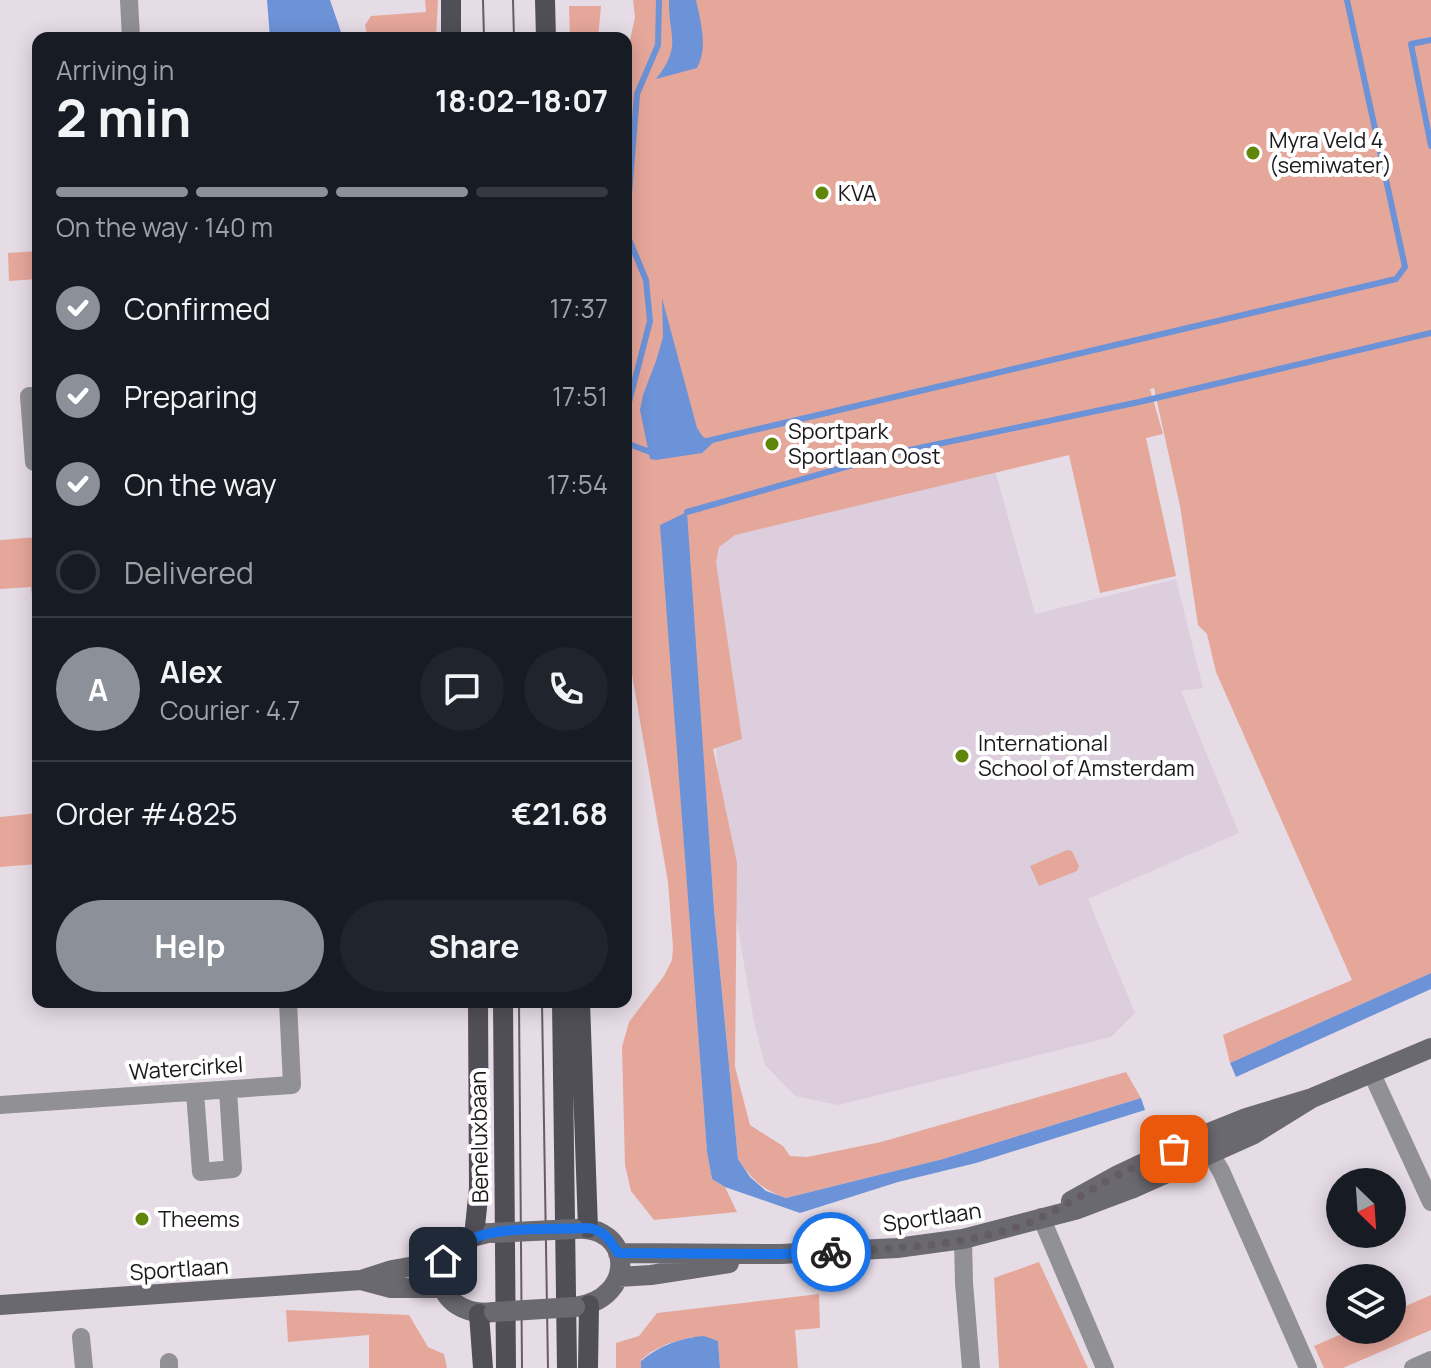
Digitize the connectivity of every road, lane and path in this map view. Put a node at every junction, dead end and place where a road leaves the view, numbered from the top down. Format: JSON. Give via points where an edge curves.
{"nodes":[{"id":1,"x":129,"y":0,"type":"edge"},
{"id":2,"x":451,"y":0,"type":"edge"},
{"id":3,"x":545,"y":0,"type":"edge"},
{"id":4,"x":131,"y":32,"type":"edge"},
{"id":5,"x":451,"y":32,"type":"edge"},
{"id":6,"x":546,"y":32,"type":"edge"},
{"id":7,"x":32,"y":396,"type":"edge"},
{"id":8,"x":32,"y":436,"type":"edge"},
{"id":9,"x":288,"y":1008,"type":"edge"},
{"id":10,"x":478,"y":1008,"type":"edge"},
{"id":11,"x":503,"y":1008,"type":"edge"},
{"id":12,"x":562,"y":1008,"type":"edge"},
{"id":13,"x":580,"y":1008,"type":"edge"},
{"id":14,"x":1431,"y":1048,"type":"edge"},
{"id":15,"x":1372,"y":1074,"type":"junction"},
{"id":16,"x":228,"y":1090,"type":"junction"},
{"id":17,"x":195,"y":1092,"type":"junction"},
{"id":18,"x":0,"y":1105,"type":"edge"},
{"id":19,"x":1205,"y":1145,"type":"junction"},
{"id":20,"x":1431,"y":1202,"type":"edge"},
{"id":21,"x":1041,"y":1217,"type":"junction"},
{"id":22,"x":581,"y":1228,"type":"junction"},
{"id":23,"x":483,"y":1234,"type":"junction"},
{"id":24,"x":963,"y":1239,"type":"junction"},
{"id":25,"x":618,"y":1253,"type":"junction"},
{"id":26,"x":781,"y":1254,"type":"junction"},
{"id":27,"x":443,"y":1261,"type":"junction"},
{"id":28,"x":618,"y":1277,"type":"junction"},
{"id":29,"x":361,"y":1280,"type":"junction"},
{"id":30,"x":444,"y":1288,"type":"junction"},
{"id":31,"x":0,"y":1305,"type":"edge"},
{"id":32,"x":582,"y":1306,"type":"junction"},
{"id":33,"x":486,"y":1313,"type":"junction"},
{"id":34,"x":81,"y":1337,"type":"dead end"},
{"id":35,"x":1431,"y":1360,"type":"edge"},
{"id":36,"x":84,"y":1368,"type":"edge"},
{"id":37,"x":483,"y":1368,"type":"edge"},
{"id":38,"x":506,"y":1368,"type":"edge"},
{"id":39,"x":567,"y":1368,"type":"edge"},
{"id":40,"x":588,"y":1368,"type":"edge"},
{"id":41,"x":971,"y":1368,"type":"edge"},
{"id":42,"x":1105,"y":1368,"type":"edge"},
{"id":43,"x":1308,"y":1368,"type":"edge"},
{"id":44,"x":1413,"y":1368,"type":"edge"}],
"edges":[{"from":1,"to":4,"type":"street"},
{"from":2,"to":5,"type":"main road"},
{"from":3,"to":6,"type":"main road"},
{"from":7,"to":8,"type":"street"},
{"from":9,"to":16,"type":"street","name":"Watercirkel","via":[[292,1085]]},
{"from":10,"to":23,"type":"main road"},
{"from":11,"to":38,"type":"main road","name":"Beneluxbaan"},
{"from":12,"to":39,"type":"main road"},
{"from":13,"to":22,"type":"main road"},
{"from":14,"to":15,"type":"street","name":"Sportlaan"},
{"from":15,"to":19,"type":"street","name":"Sportlaan","via":[[1312,1098],[1254,1134]]},
{"from":15,"to":20,"type":"street"},
{"from":16,"to":17,"type":"street","name":"Watercirkel"},
{"from":16,"to":17,"type":"street","via":[[233,1169],[201,1172]]},
{"from":17,"to":18,"type":"street","name":"Watercirkel"},
{"from":19,"to":21,"type":"street","name":"Sportlaan","via":[[1105,1199]]},
{"from":19,"to":43,"type":"street"},
{"from":21,"to":24,"type":"street","name":"Sportlaan"},
{"from":21,"to":42,"type":"street"},
{"from":22,"to":23,"type":"street","bridge":true},
{"from":22,"to":25,"type":"street","via":[[608,1236]]},
{"from":23,"to":27,"type":"street","via":[[452,1249]]},
{"from":24,"to":26,"type":"street","name":"Sportlaan"},
{"from":24,"to":41,"type":"street"},
{"from":25,"to":26,"type":"street","name":"Sportlaan"},
{"from":25,"to":28,"type":"street"},
{"from":26,"to":28,"type":"street","name":"Sportlaan"},
{"from":27,"to":29,"type":"street","name":"Sportlaan"},
{"from":27,"to":30,"type":"street"},
{"from":28,"to":32,"type":"street","via":[[609,1294]]},
{"from":29,"to":30,"type":"street","name":"Sportlaan","via":[[391,1288]]},
{"from":29,"to":31,"type":"street","name":"Sportlaan"},
{"from":30,"to":33,"type":"street","via":[[454,1303]]},
{"from":32,"to":33,"type":"street","bridge":true},
{"from":32,"to":40,"type":"main road"},
{"from":33,"to":37,"type":"main road"},
{"from":34,"to":36,"type":"street"},
{"from":35,"to":44,"type":"street"}]}
